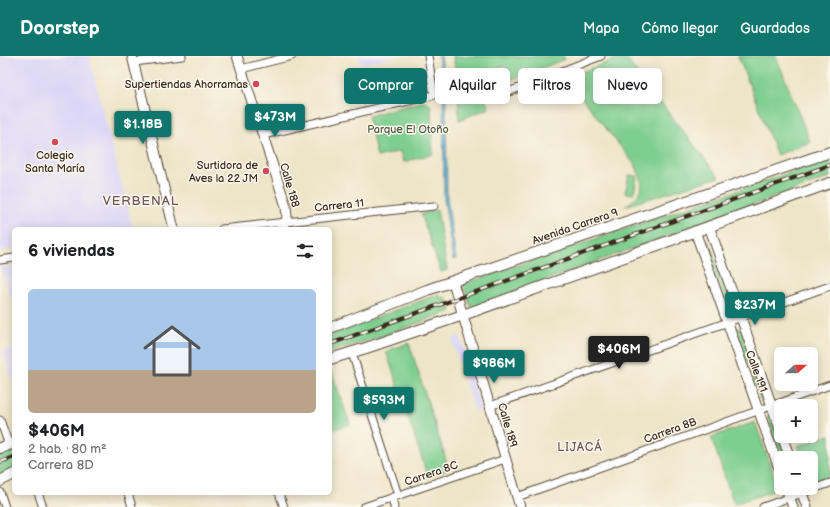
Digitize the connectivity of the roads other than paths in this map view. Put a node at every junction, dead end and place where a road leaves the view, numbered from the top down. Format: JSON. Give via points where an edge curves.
{"nodes":[{"id":1,"x":182,"y":56,"type":"edge"},
{"id":2,"x":237,"y":56,"type":"edge"},
{"id":3,"x":292,"y":56,"type":"edge"},
{"id":4,"x":428,"y":56,"type":"edge"},
{"id":5,"x":602,"y":56,"type":"edge"},
{"id":6,"x":133,"y":59,"type":"edge"},
{"id":7,"x":241,"y":69,"type":"junction"},
{"id":8,"x":510,"y":91,"type":"edge"},
{"id":9,"x":263,"y":135,"type":"junction"},
{"id":10,"x":830,"y":152,"type":"edge"},
{"id":11,"x":830,"y":183,"type":"edge"},
{"id":12,"x":434,"y":206,"type":"dead end"},
{"id":13,"x":285,"y":226,"type":"edge"},
{"id":14,"x":709,"y":226,"type":"junction"},
{"id":15,"x":174,"y":227,"type":"edge"},
{"id":16,"x":264,"y":227,"type":"edge"},
{"id":17,"x":695,"y":231,"type":"junction"},
{"id":18,"x":12,"y":258,"type":"edge"},
{"id":19,"x":0,"y":260,"type":"edge"},
{"id":20,"x":453,"y":282,"type":"junction"},
{"id":21,"x":830,"y":286,"type":"edge"},
{"id":22,"x":463,"y":315,"type":"junction"},
{"id":23,"x":741,"y":317,"type":"junction"},
{"id":24,"x":727,"y":322,"type":"junction"},
{"id":25,"x":332,"y":327,"type":"edge"},
{"id":26,"x":352,"y":353,"type":"junction"},
{"id":27,"x":332,"y":358,"type":"edge"},
{"id":28,"x":830,"y":385,"type":"edge"},
{"id":29,"x":772,"y":405,"type":"junction"},
{"id":30,"x":490,"y":406,"type":"junction"},
{"id":31,"x":758,"y":410,"type":"junction"},
{"id":32,"x":774,"y":411,"type":"edge"},
{"id":33,"x":0,"y":420,"type":"edge"},
{"id":34,"x":8,"y":445,"type":"edge"},
{"id":35,"x":774,"y":455,"type":"edge"},
{"id":36,"x":505,"y":459,"type":"junction"},
{"id":37,"x":12,"y":475,"type":"edge"},
{"id":38,"x":0,"y":481,"type":"edge"},
{"id":39,"x":830,"y":483,"type":"edge"},
{"id":40,"x":818,"y":486,"type":"edge"},
{"id":41,"x":0,"y":492,"type":"edge"},
{"id":42,"x":39,"y":495,"type":"edge"},
{"id":43,"x":129,"y":495,"type":"edge"},
{"id":44,"x":280,"y":495,"type":"edge"},
{"id":45,"x":789,"y":495,"type":"edge"},
{"id":46,"x":795,"y":495,"type":"edge"},
{"id":47,"x":802,"y":495,"type":"edge"},
{"id":48,"x":395,"y":496,"type":"junction"},
{"id":49,"x":516,"y":497,"type":"junction"},
{"id":50,"x":790,"y":498,"type":"junction"},
{"id":51,"x":5,"y":507,"type":"edge"},
{"id":52,"x":43,"y":507,"type":"edge"},
{"id":53,"x":132,"y":507,"type":"edge"},
{"id":54,"x":284,"y":507,"type":"edge"},
{"id":55,"x":364,"y":507,"type":"edge"},
{"id":56,"x":394,"y":507,"type":"edge"},
{"id":57,"x":520,"y":507,"type":"edge"},
{"id":58,"x":763,"y":507,"type":"edge"},
{"id":59,"x":793,"y":507,"type":"edge"},
{"id":60,"x":807,"y":507,"type":"edge"}],
"edges":[{"from":1,"to":6,"type":"street"},
{"from":2,"to":7,"type":"street","name":"Calle 188"},
{"from":3,"to":7,"type":"street"},
{"from":4,"to":9,"type":"street","via":[[434,95]]},
{"from":5,"to":8,"type":"street"},
{"from":6,"to":15,"type":"street"},
{"from":7,"to":9,"type":"street","name":"Calle 188"},
{"from":9,"to":13,"type":"street","name":"Calle 188","via":[[286,206]]},
{"from":10,"to":20,"type":"main road","name":"Avenida Carrera 9"},
{"from":11,"to":14,"type":"main road"},
{"from":12,"to":13,"type":"street","name":"Carrera 11"},
{"from":13,"to":16,"type":"street","name":"Carrera 11"},
{"from":14,"to":17,"type":"main road"},
{"from":14,"to":23,"type":"street","name":"Calle 191"},
{"from":17,"to":22,"type":"main road"},
{"from":17,"to":24,"type":"street","name":"Calle 191"},
{"from":18,"to":19,"type":"street"},
{"from":20,"to":22,"type":"street","name":"Calle 189"},
{"from":20,"to":25,"type":"main road","name":"Avenida Carrera 9"},
{"from":21,"to":23,"type":"street"},
{"from":22,"to":26,"type":"main road"},
{"from":22,"to":30,"type":"street","name":"Calle 189"},
{"from":23,"to":24,"type":"street"},
{"from":23,"to":29,"type":"street","name":"Calle 191"},
{"from":24,"to":30,"type":"street"},
{"from":24,"to":31,"type":"street","name":"Calle 191"},
{"from":26,"to":27,"type":"main road"},
{"from":26,"to":48,"type":"street"},
{"from":28,"to":29,"type":"street","name":"Carrera 8B"},
{"from":29,"to":31,"type":"street","name":"Carrera 8B"},
{"from":29,"to":32,"type":"street","name":"Calle 191"},
{"from":30,"to":36,"type":"street","name":"Calle 189"},
{"from":31,"to":35,"type":"street","name":"Calle 191"},
{"from":31,"to":49,"type":"street","name":"Carrera 8B"},
{"from":33,"to":34,"type":"street"},
{"from":36,"to":48,"type":"street","name":"Carrera 8C"},
{"from":36,"to":49,"type":"street","name":"Calle 189"},
{"from":37,"to":38,"type":"main road"},
{"from":39,"to":40,"type":"street"},
{"from":41,"to":51,"type":"street"},
{"from":42,"to":52,"type":"street"},
{"from":43,"to":53,"type":"street"},
{"from":44,"to":54,"type":"street"},
{"from":45,"to":50,"type":"street"},
{"from":46,"to":50,"type":"street"},
{"from":47,"to":60,"type":"street"},
{"from":48,"to":55,"type":"street","name":"Carrera 8C"},
{"from":48,"to":56,"type":"street"},
{"from":49,"to":57,"type":"street","name":"Calle 189"},
{"from":50,"to":58,"type":"street"},
{"from":50,"to":59,"type":"street"}]}
